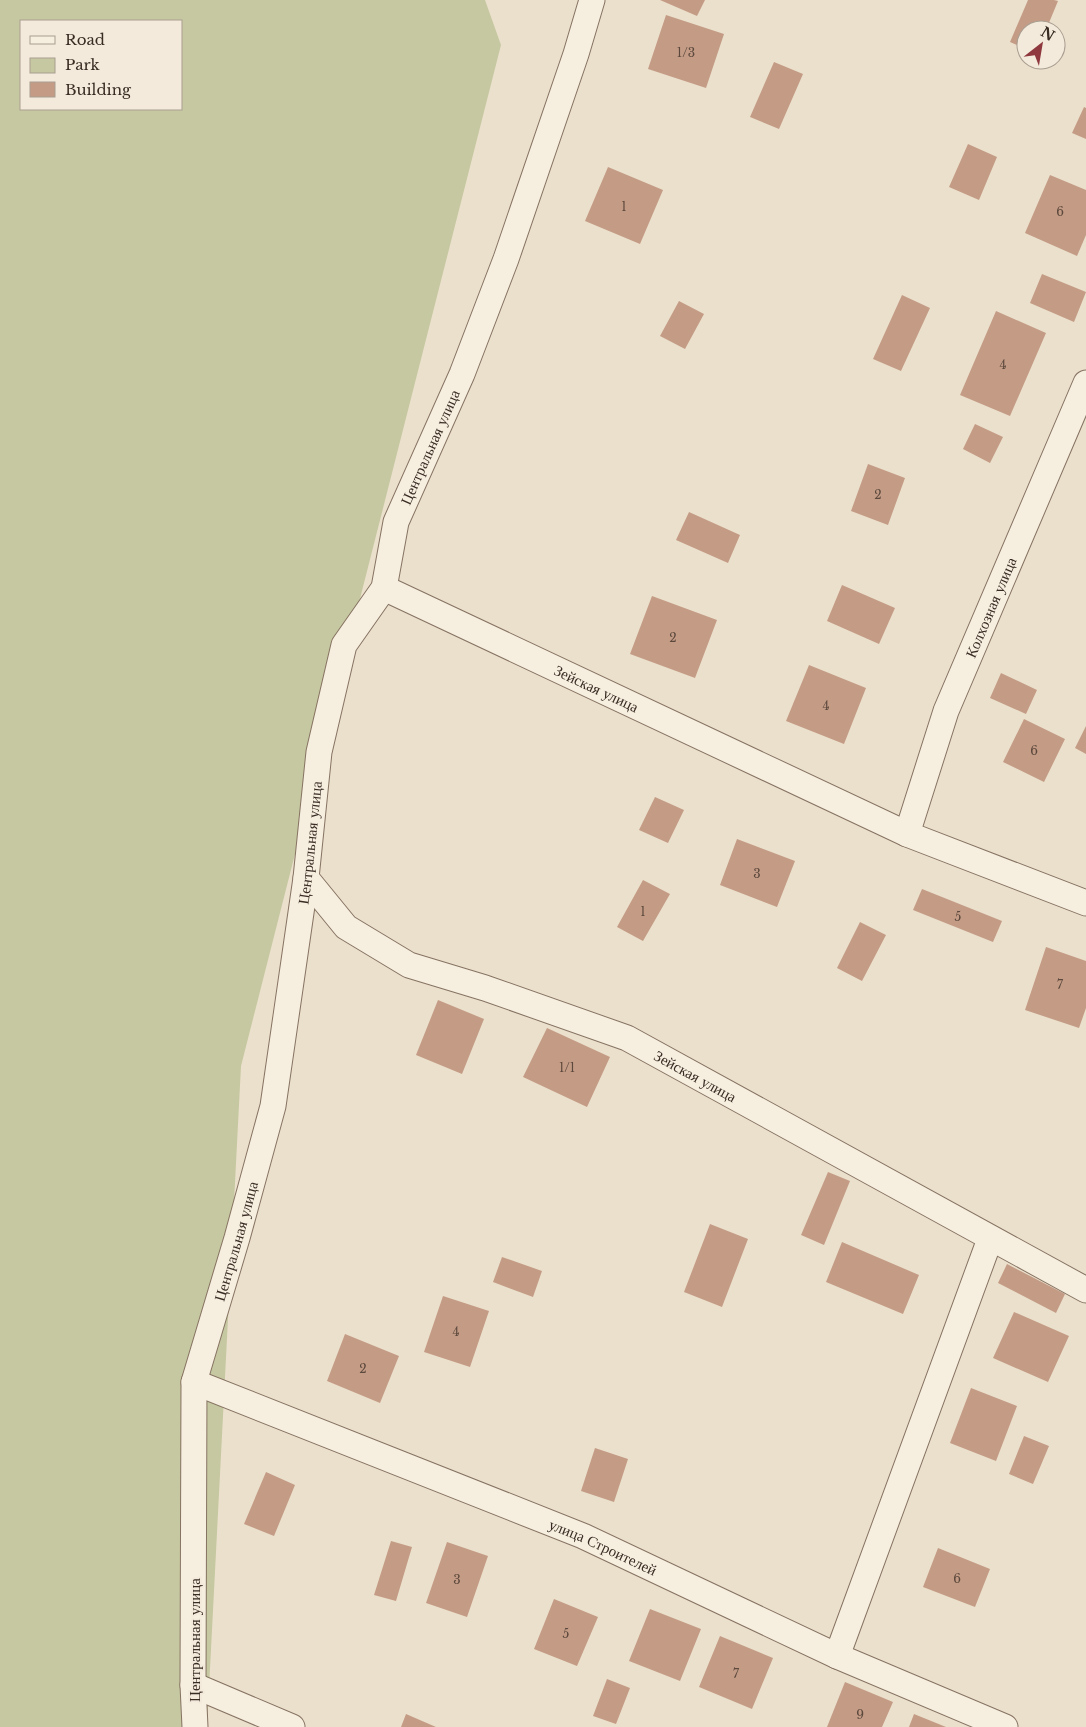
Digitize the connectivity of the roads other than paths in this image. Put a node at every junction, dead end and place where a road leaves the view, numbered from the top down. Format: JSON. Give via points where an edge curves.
{"nodes":[{"id":1,"x":592,"y":0,"type":"edge"},
{"id":2,"x":1086,"y":383,"type":"edge"},
{"id":3,"x":384,"y":588,"type":"junction"},
{"id":4,"x":907,"y":834,"type":"junction"},
{"id":5,"x":306,"y":878,"type":"junction"},
{"id":6,"x":1086,"y":903,"type":"edge"},
{"id":7,"x":990,"y":1239,"type":"junction"},
{"id":8,"x":1086,"y":1290,"type":"edge"},
{"id":9,"x":194,"y":1382,"type":"junction"},
{"id":10,"x":838,"y":1656,"type":"junction"},
{"id":11,"x":193,"y":1685,"type":"junction"},
{"id":12,"x":195,"y":1727,"type":"edge"},
{"id":13,"x":292,"y":1727,"type":"edge"},
{"id":14,"x":1005,"y":1727,"type":"edge"}],
"edges":[{"from":1,"to":3,"type":"street","name":"Центральная улица","via":[[506,259],[462,374],[396,522]]},
{"from":2,"to":4,"type":"street","name":"Колхозная улица","via":[[946,711]]},
{"from":3,"to":4,"type":"street","name":"Зейская улица"},
{"from":3,"to":5,"type":"street","name":"Центральная улица","via":[[344,645],[319,752]]},
{"from":4,"to":6,"type":"street","name":"Зейская улица"},
{"from":5,"to":7,"type":"street","name":"Зейская улица","via":[[346,927],[409,965],[627,1038]]},
{"from":5,"to":9,"type":"street","name":"Центральная улица","via":[[273,1106]]},
{"from":7,"to":8,"type":"street","name":"Зейская улица"},
{"from":7,"to":10,"type":"street"},
{"from":9,"to":10,"type":"street","name":"улица Строителей","via":[[583,1536]]},
{"from":9,"to":11,"type":"street","name":"Центральная улица"},
{"from":10,"to":14,"type":"street","name":"улица Строителей"},
{"from":11,"to":12,"type":"street","name":"Центральная улица"},
{"from":11,"to":13,"type":"street"}]}
